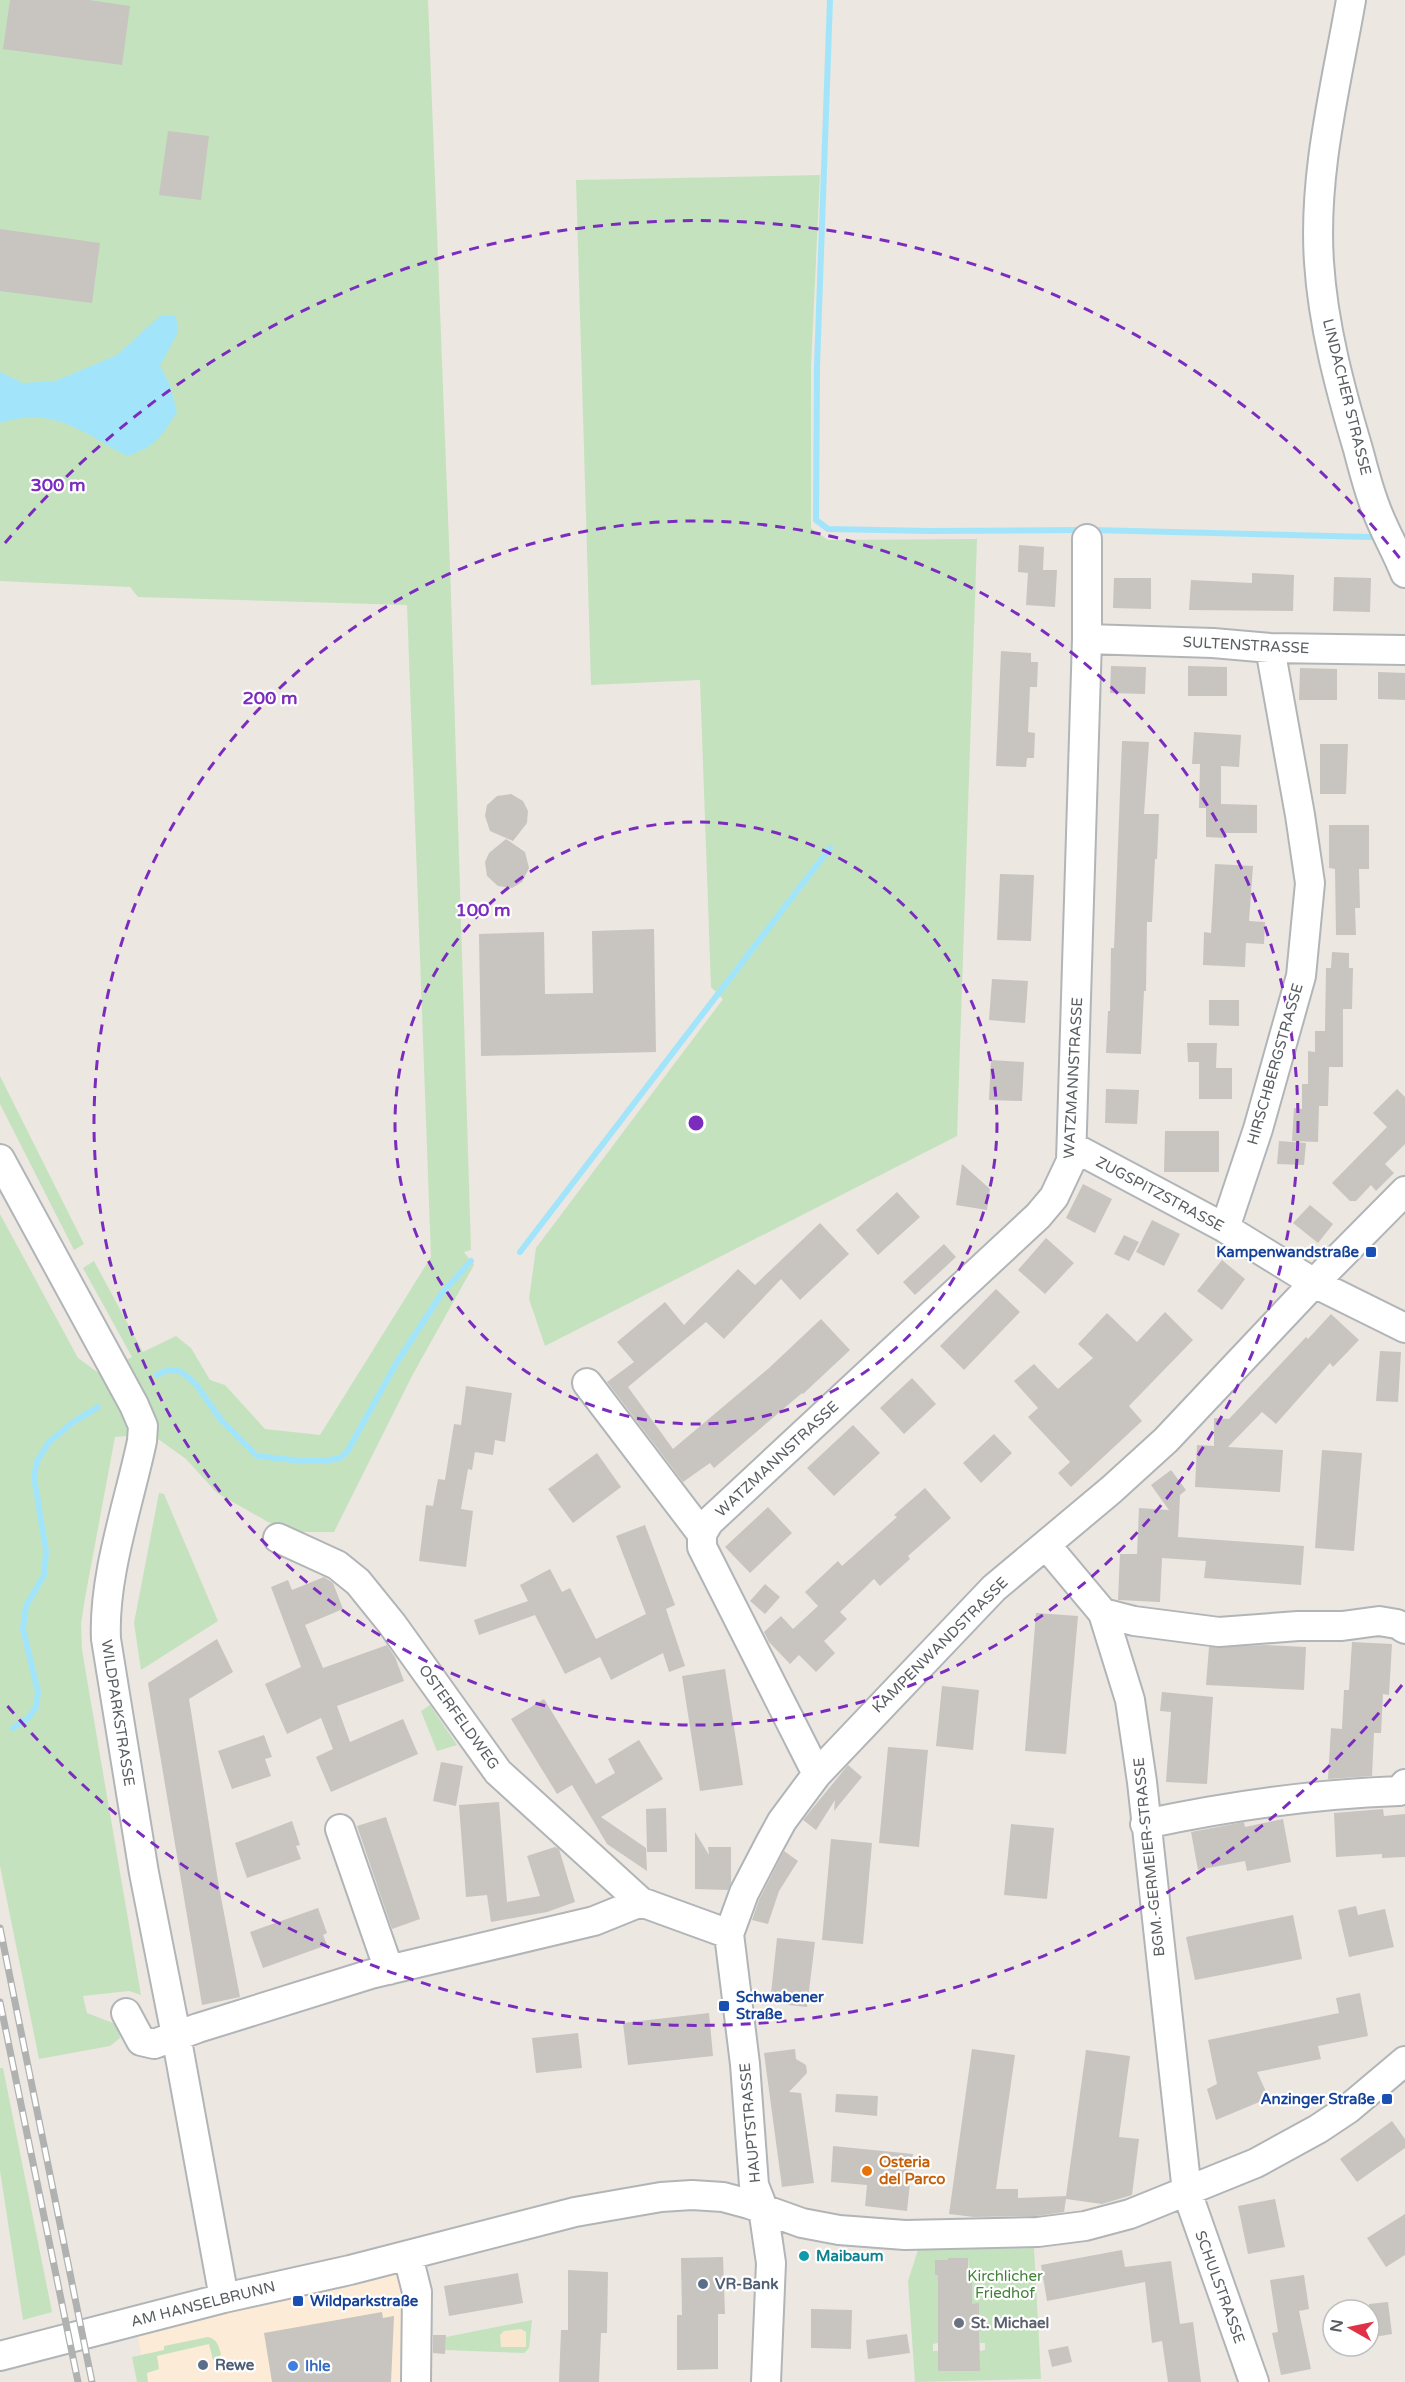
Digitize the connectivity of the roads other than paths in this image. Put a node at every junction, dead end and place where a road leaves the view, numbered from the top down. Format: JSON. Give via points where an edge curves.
{"nodes":[{"id":1,"x":1351,"y":0,"type":"edge"},
{"id":2,"x":1087,"y":539,"type":"dead end"},
{"id":3,"x":1405,"y":573,"type":"edge"},
{"id":4,"x":1087,"y":639,"type":"junction"},
{"id":5,"x":1270,"y":648,"type":"junction"},
{"id":6,"x":1405,"y":650,"type":"edge"},
{"id":7,"x":1073,"y":1147,"type":"junction"},
{"id":8,"x":0,"y":1159,"type":"edge"},
{"id":9,"x":1405,"y":1191,"type":"edge"},
{"id":10,"x":1225,"y":1228,"type":"junction"},
{"id":11,"x":1314,"y":1283,"type":"junction"},
{"id":12,"x":1405,"y":1328,"type":"edge"},
{"id":13,"x":587,"y":1383,"type":"dead end"},
{"id":14,"x":702,"y":1534,"type":"junction"},
{"id":15,"x":278,"y":1538,"type":"dead end"},
{"id":16,"x":1046,"y":1545,"type":"junction"},
{"id":17,"x":1103,"y":1613,"type":"junction"},
{"id":18,"x":1405,"y":1629,"type":"edge"},
{"id":19,"x":817,"y":1774,"type":"junction"},
{"id":20,"x":1405,"y":1784,"type":"edge"},
{"id":21,"x":1145,"y":1824,"type":"junction"},
{"id":22,"x":340,"y":1828,"type":"dead end"},
{"id":23,"x":641,"y":1902,"type":"junction"},
{"id":24,"x":729,"y":1934,"type":"junction"},
{"id":25,"x":389,"y":1970,"type":"junction"},
{"id":26,"x":126,"y":2013,"type":"dead end"},
{"id":27,"x":176,"y":2035,"type":"junction"},
{"id":28,"x":1405,"y":2061,"type":"edge"},
{"id":29,"x":1187,"y":2192,"type":"junction"},
{"id":30,"x":763,"y":2208,"type":"junction"},
{"id":31,"x":408,"y":2256,"type":"junction"},
{"id":32,"x":224,"y":2298,"type":"junction"},
{"id":33,"x":0,"y":2356,"type":"edge"},
{"id":34,"x":416,"y":2382,"type":"edge"},
{"id":35,"x":766,"y":2382,"type":"edge"},
{"id":36,"x":1254,"y":2382,"type":"edge"}],
"edges":[{"from":1,"to":3,"type":"street","name":"LINDACHER STRASSE","via":[[1324,150],[1319,262],[1335,361],[1352,430],[1375,507]]},
{"from":2,"to":4,"type":"street","name":"WATZMANNSTRASSE"},
{"from":4,"to":5,"type":"street","name":"SULTENSTRASSE"},
{"from":4,"to":7,"type":"street","name":"WATZMANNSTRASSE"},
{"from":5,"to":6,"type":"street","name":"SULTENSTRASSE"},
{"from":5,"to":10,"type":"street","name":"HIRSCHBERGSTRASSE","via":[[1310,883],[1298,986],[1258,1129]]},
{"from":7,"to":10,"type":"street","name":"ZUGSPITZSTRASSE"},
{"from":7,"to":14,"type":"street","name":"WATZMANNSTRASSE","via":[[1064,1178],[1038,1216],[709,1522]]},
{"from":8,"to":27,"type":"street","name":"WILDPARKSTRASSE","via":[[143,1426],[108,1596],[106,1629],[142,1862]]},
{"from":9,"to":11,"type":"street","name":"KAMPENWANDSTRASSE"},
{"from":10,"to":11,"type":"street","name":"ZUGSPITZSTRASSE"},
{"from":11,"to":12,"type":"street","name":"ZUGSPITZSTRASSE"},
{"from":11,"to":16,"type":"street","name":"KAMPENWANDSTRASSE","via":[[1166,1440]]},
{"from":13,"to":14,"type":"street"},
{"from":14,"to":19,"type":"street","via":[[702,1547]]},
{"from":15,"to":23,"type":"street","name":"OSTERFELDWEG","via":[[337,1565],[358,1582],[498,1772]]},
{"from":16,"to":17,"type":"street","name":"BGM.-GERMEIER-STRASSE"},
{"from":16,"to":19,"type":"street","name":"KAMPENWANDSTRASSE","via":[[994,1588]]},
{"from":17,"to":18,"type":"street","via":[[1219,1632],[1379,1621]]},
{"from":17,"to":21,"type":"street","name":"BGM.-GERMEIER-STRASSE","via":[[1130,1700]]},
{"from":19,"to":24,"type":"street","name":"KAMPENWANDSTRASSE","via":[[782,1821],[744,1893]]},
{"from":20,"to":21,"type":"street","via":[[1399,1791],[1354,1792],[1228,1807]]},
{"from":21,"to":29,"type":"street","name":"BGM.-GERMEIER-STRASSE"},
{"from":22,"to":25,"type":"street"},
{"from":23,"to":24,"type":"street"},
{"from":23,"to":25,"type":"street","via":[[594,1921]]},
{"from":24,"to":30,"type":"street","name":"HAUPTSTRASSE","via":[[745,2064],[754,2185]]},
{"from":25,"to":27,"type":"street"},
{"from":26,"to":27,"type":"street","via":[[141,2042],[154,2044]]},
{"from":27,"to":32,"type":"street","name":"WILDPARKSTRASSE"},
{"from":28,"to":29,"type":"street","via":[[1348,2109],[1318,2128],[1256,2163]]},
{"from":29,"to":30,"type":"street","via":[[1130,2214],[1085,2226],[1038,2232],[905,2235],[839,2230],[802,2223]]},
{"from":29,"to":36,"type":"street","name":"SCHULSTRASSE"},
{"from":30,"to":31,"type":"street","name":"AM HANSELBRUNN","via":[[723,2197],[661,2197],[575,2212]]},
{"from":30,"to":35,"type":"street","name":"HAUPTSTRASSE","via":[[771,2263]]},
{"from":31,"to":32,"type":"street","name":"AM HANSELBRUNN"},
{"from":31,"to":34,"type":"street","via":[[417,2292]]},
{"from":32,"to":33,"type":"street","name":"AM HANSELBRUNN"}]}
